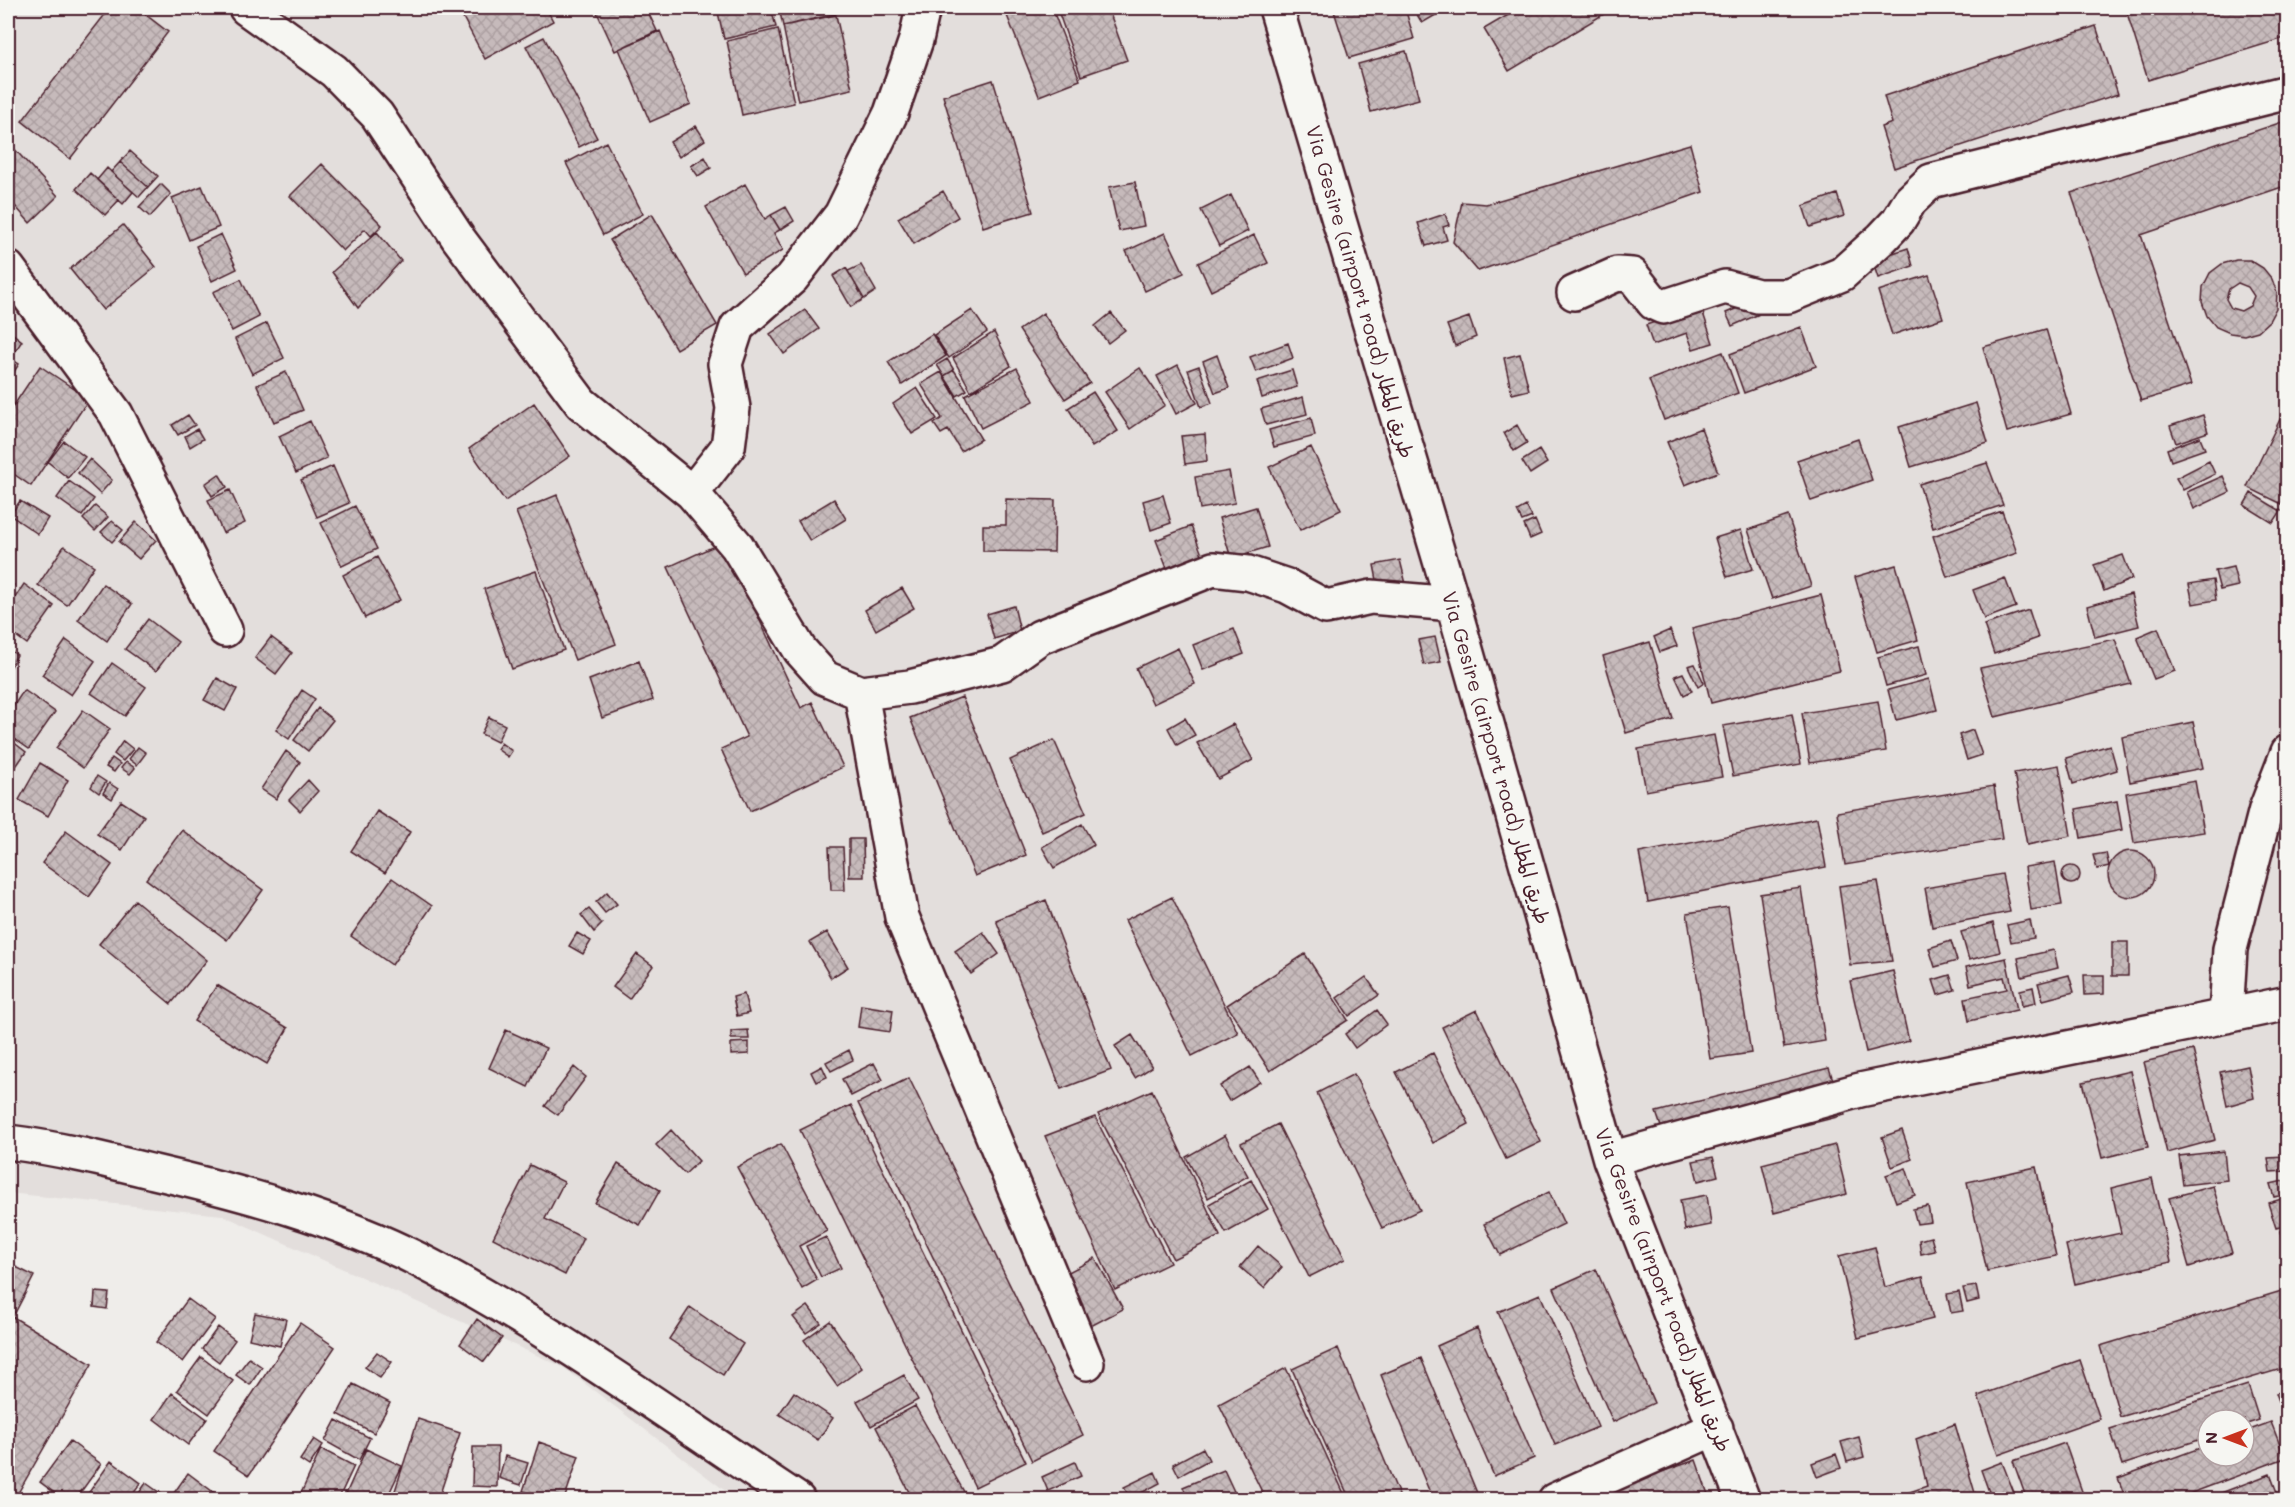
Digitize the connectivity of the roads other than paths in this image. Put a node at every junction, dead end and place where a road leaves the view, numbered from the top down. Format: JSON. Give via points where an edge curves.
{"nodes":[{"id":1,"x":246,"y":8,"type":"edge"},
{"id":2,"x":923,"y":8,"type":"edge"},
{"id":3,"x":1276,"y":8,"type":"edge"},
{"id":4,"x":2288,"y":92,"type":"edge"},
{"id":5,"x":8,"y":268,"type":"edge"},
{"id":6,"x":1574,"y":293,"type":"dead end"},
{"id":7,"x":692,"y":493,"type":"junction"},
{"id":8,"x":1453,"y":604,"type":"junction"},
{"id":9,"x":225,"y":630,"type":"dead end"},
{"id":10,"x":861,"y":693,"type":"junction"},
{"id":11,"x":2288,"y":752,"type":"edge"},
{"id":12,"x":2288,"y":1003,"type":"edge"},
{"id":13,"x":2226,"y":1016,"type":"junction"},
{"id":14,"x":8,"y":1142,"type":"edge"},
{"id":15,"x":1610,"y":1160,"type":"junction"},
{"id":16,"x":1087,"y":1363,"type":"dead end"},
{"id":17,"x":1716,"y":1428,"type":"junction"},
{"id":18,"x":798,"y":1500,"type":"edge"},
{"id":19,"x":1555,"y":1500,"type":"edge"},
{"id":20,"x":1743,"y":1500,"type":"edge"}],
"edges":[{"from":1,"to":7,"type":"street","via":[[334,71],[377,115],[458,238],[581,403]]},
{"from":2,"to":7,"type":"street","via":[[891,113],[841,215],[792,278],[737,327],[725,364],[733,408],[728,447]]},
{"from":3,"to":8,"type":"street","name":"Via Gesire (airport road) طريق المطار"},
{"from":4,"to":6,"type":"street","via":[[1931,181],[1882,238],[1842,274],[1788,296],[1758,296],[1725,287],[1663,307],[1654,303],[1632,275],[1617,274]]},
{"from":5,"to":9,"type":"street","via":[[116,414]]},
{"from":7,"to":10,"type":"street","via":[[737,546],[800,650],[825,678]]},
{"from":8,"to":10,"type":"street","via":[[1371,597],[1326,607],[1287,586],[1248,573],[1213,569],[1040,637],[1002,664],[910,687]]},
{"from":8,"to":15,"type":"street","name":"Via Gesire (airport road) طريق المطار"},
{"from":10,"to":16,"type":"street","via":[[902,917]]},
{"from":11,"to":13,"type":"street","via":[[2266,809],[2230,949]]},
{"from":12,"to":13,"type":"street"},
{"from":13,"to":15,"type":"street","via":[[1860,1090]]},
{"from":14,"to":18,"type":"street","via":[[51,1147],[230,1190],[322,1220],[417,1259],[501,1305]]},
{"from":15,"to":17,"type":"street","name":"Via Gesire (airport road) طريق المطار"},
{"from":17,"to":19,"type":"street"},
{"from":17,"to":20,"type":"street","name":"Via Gesire (airport road) طريق المطار"}]}
